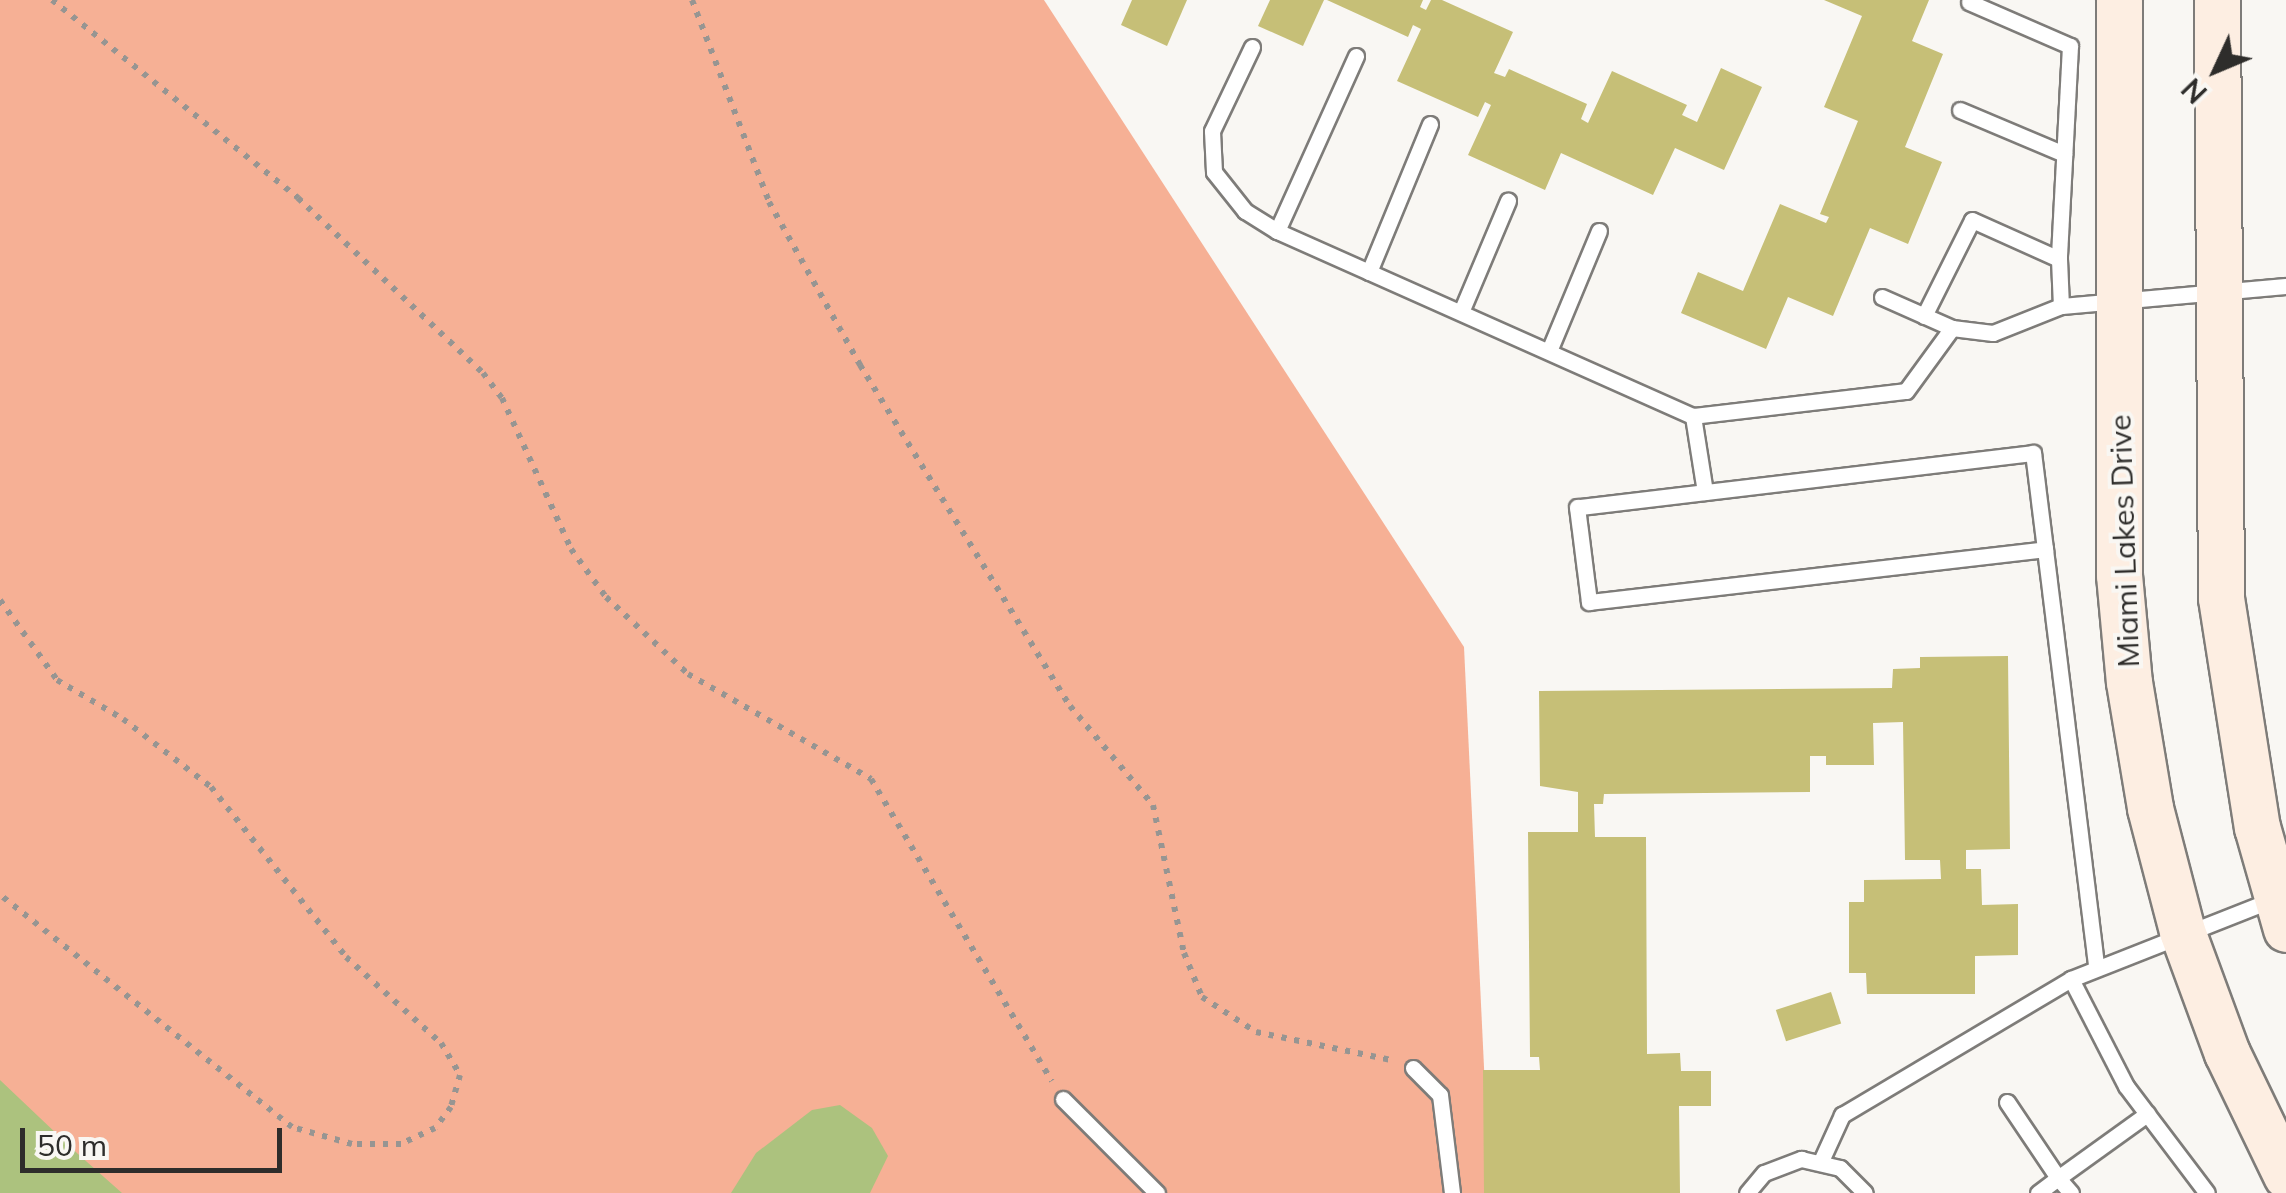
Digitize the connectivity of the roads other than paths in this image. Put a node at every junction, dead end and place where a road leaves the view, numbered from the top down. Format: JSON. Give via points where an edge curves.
{"nodes":[{"id":1,"x":2118,"y":0,"type":"edge"},
{"id":2,"x":2217,"y":0,"type":"edge"},
{"id":3,"x":1969,"y":2,"type":"edge"},
{"id":4,"x":1252,"y":47,"type":"dead end"},
{"id":5,"x":1356,"y":56,"type":"dead end"},
{"id":6,"x":1960,"y":110,"type":"dead end"},
{"id":7,"x":1430,"y":124,"type":"dead end"},
{"id":8,"x":2064,"y":154,"type":"junction"},
{"id":9,"x":1508,"y":201,"type":"dead end"},
{"id":10,"x":1277,"y":231,"type":"junction"},
{"id":11,"x":1599,"y":231,"type":"dead end"},
{"id":12,"x":2059,"y":259,"type":"junction"},
{"id":13,"x":1369,"y":272,"type":"junction"},
{"id":14,"x":2286,"y":286,"type":"edge"},
{"id":15,"x":2218,"y":294,"type":"junction"},
{"id":16,"x":1882,"y":298,"type":"dead end"},
{"id":17,"x":2118,"y":298,"type":"junction"},
{"id":18,"x":2061,"y":306,"type":"junction"},
{"id":19,"x":1461,"y":312,"type":"junction"},
{"id":20,"x":1924,"y":316,"type":"junction"},
{"id":21,"x":1952,"y":328,"type":"junction"},
{"id":22,"x":1549,"y":352,"type":"junction"},
{"id":23,"x":1693,"y":416,"type":"junction"},
{"id":24,"x":1704,"y":492,"type":"junction"},
{"id":25,"x":2045,"y":549,"type":"junction"},
{"id":26,"x":2281,"y":914,"type":"edge"},
{"id":27,"x":2182,"y":930,"type":"junction"},
{"id":28,"x":2096,"y":966,"type":"junction"},
{"id":29,"x":2071,"y":979,"type":"junction"},
{"id":30,"x":1413,"y":1068,"type":"road end"},
{"id":31,"x":1064,"y":1099,"type":"road end"},
{"id":32,"x":2007,"y":1102,"type":"dead end"},
{"id":33,"x":2147,"y":1114,"type":"junction"},
{"id":34,"x":1821,"y":1162,"type":"junction"},
{"id":35,"x":2286,"y":1175,"type":"edge"},
{"id":36,"x":2058,"y":1178,"type":"junction"},
{"id":37,"x":1157,"y":1193,"type":"edge"},
{"id":38,"x":1452,"y":1193,"type":"edge"},
{"id":39,"x":1746,"y":1193,"type":"edge"},
{"id":40,"x":1865,"y":1193,"type":"edge"},
{"id":41,"x":2038,"y":1193,"type":"edge"},
{"id":42,"x":2072,"y":1193,"type":"edge"},
{"id":43,"x":2206,"y":1193,"type":"edge"}],
"edges":[{"from":1,"to":17,"type":"main road","name":"Miami Lakes Drive"},
{"from":2,"to":15,"type":"main road"},
{"from":3,"to":8,"type":"lane","via":[[2070,46]]},
{"from":4,"to":10,"type":"lane","via":[[1212,131],[1214,172],[1245,211]]},
{"from":5,"to":10,"type":"lane"},
{"from":6,"to":8,"type":"lane"},
{"from":7,"to":13,"type":"lane"},
{"from":8,"to":12,"type":"lane"},
{"from":9,"to":19,"type":"lane"},
{"from":10,"to":13,"type":"lane"},
{"from":11,"to":22,"type":"lane"},
{"from":12,"to":18,"type":"lane"},
{"from":12,"to":20,"type":"lane","via":[[1972,220]]},
{"from":13,"to":19,"type":"lane"},
{"from":14,"to":15,"type":"lane"},
{"from":15,"to":17,"type":"lane"},
{"from":15,"to":26,"type":"main road","via":[[2221,598],[2256,827]]},
{"from":16,"to":20,"type":"lane"},
{"from":17,"to":18,"type":"lane"},
{"from":17,"to":27,"type":"main road","name":"Miami Lakes Drive","via":[[2119,574],[2129,682],[2150,808]]},
{"from":18,"to":21,"type":"lane","via":[[1992,332]]},
{"from":19,"to":22,"type":"lane"},
{"from":20,"to":21,"type":"lane"},
{"from":21,"to":23,"type":"lane","via":[[1906,390]]},
{"from":22,"to":23,"type":"lane"},
{"from":23,"to":24,"type":"lane"},
{"from":24,"to":25,"type":"lane","via":[[2033,453]]},
{"from":24,"to":25,"type":"lane","via":[[1578,507],[1589,602]]},
{"from":25,"to":28,"type":"lane"},
{"from":26,"to":27,"type":"lane"},
{"from":27,"to":28,"type":"lane"},
{"from":27,"to":35,"type":"main road","name":"Miami Lakes Drive","via":[[2228,1054]]},
{"from":28,"to":29,"type":"lane"},
{"from":29,"to":33,"type":"lane"},
{"from":29,"to":34,"type":"lane","via":[[1842,1115]]},
{"from":30,"to":38,"type":"lane","via":[[1440,1095]]},
{"from":31,"to":37,"type":"lane"},
{"from":32,"to":36,"type":"lane"},
{"from":33,"to":36,"type":"lane"},
{"from":33,"to":43,"type":"lane"},
{"from":34,"to":39,"type":"lane","via":[[1782,1164]]},
{"from":34,"to":40,"type":"lane","via":[[1840,1168]]},
{"from":36,"to":41,"type":"lane"},
{"from":36,"to":42,"type":"lane"}]}
